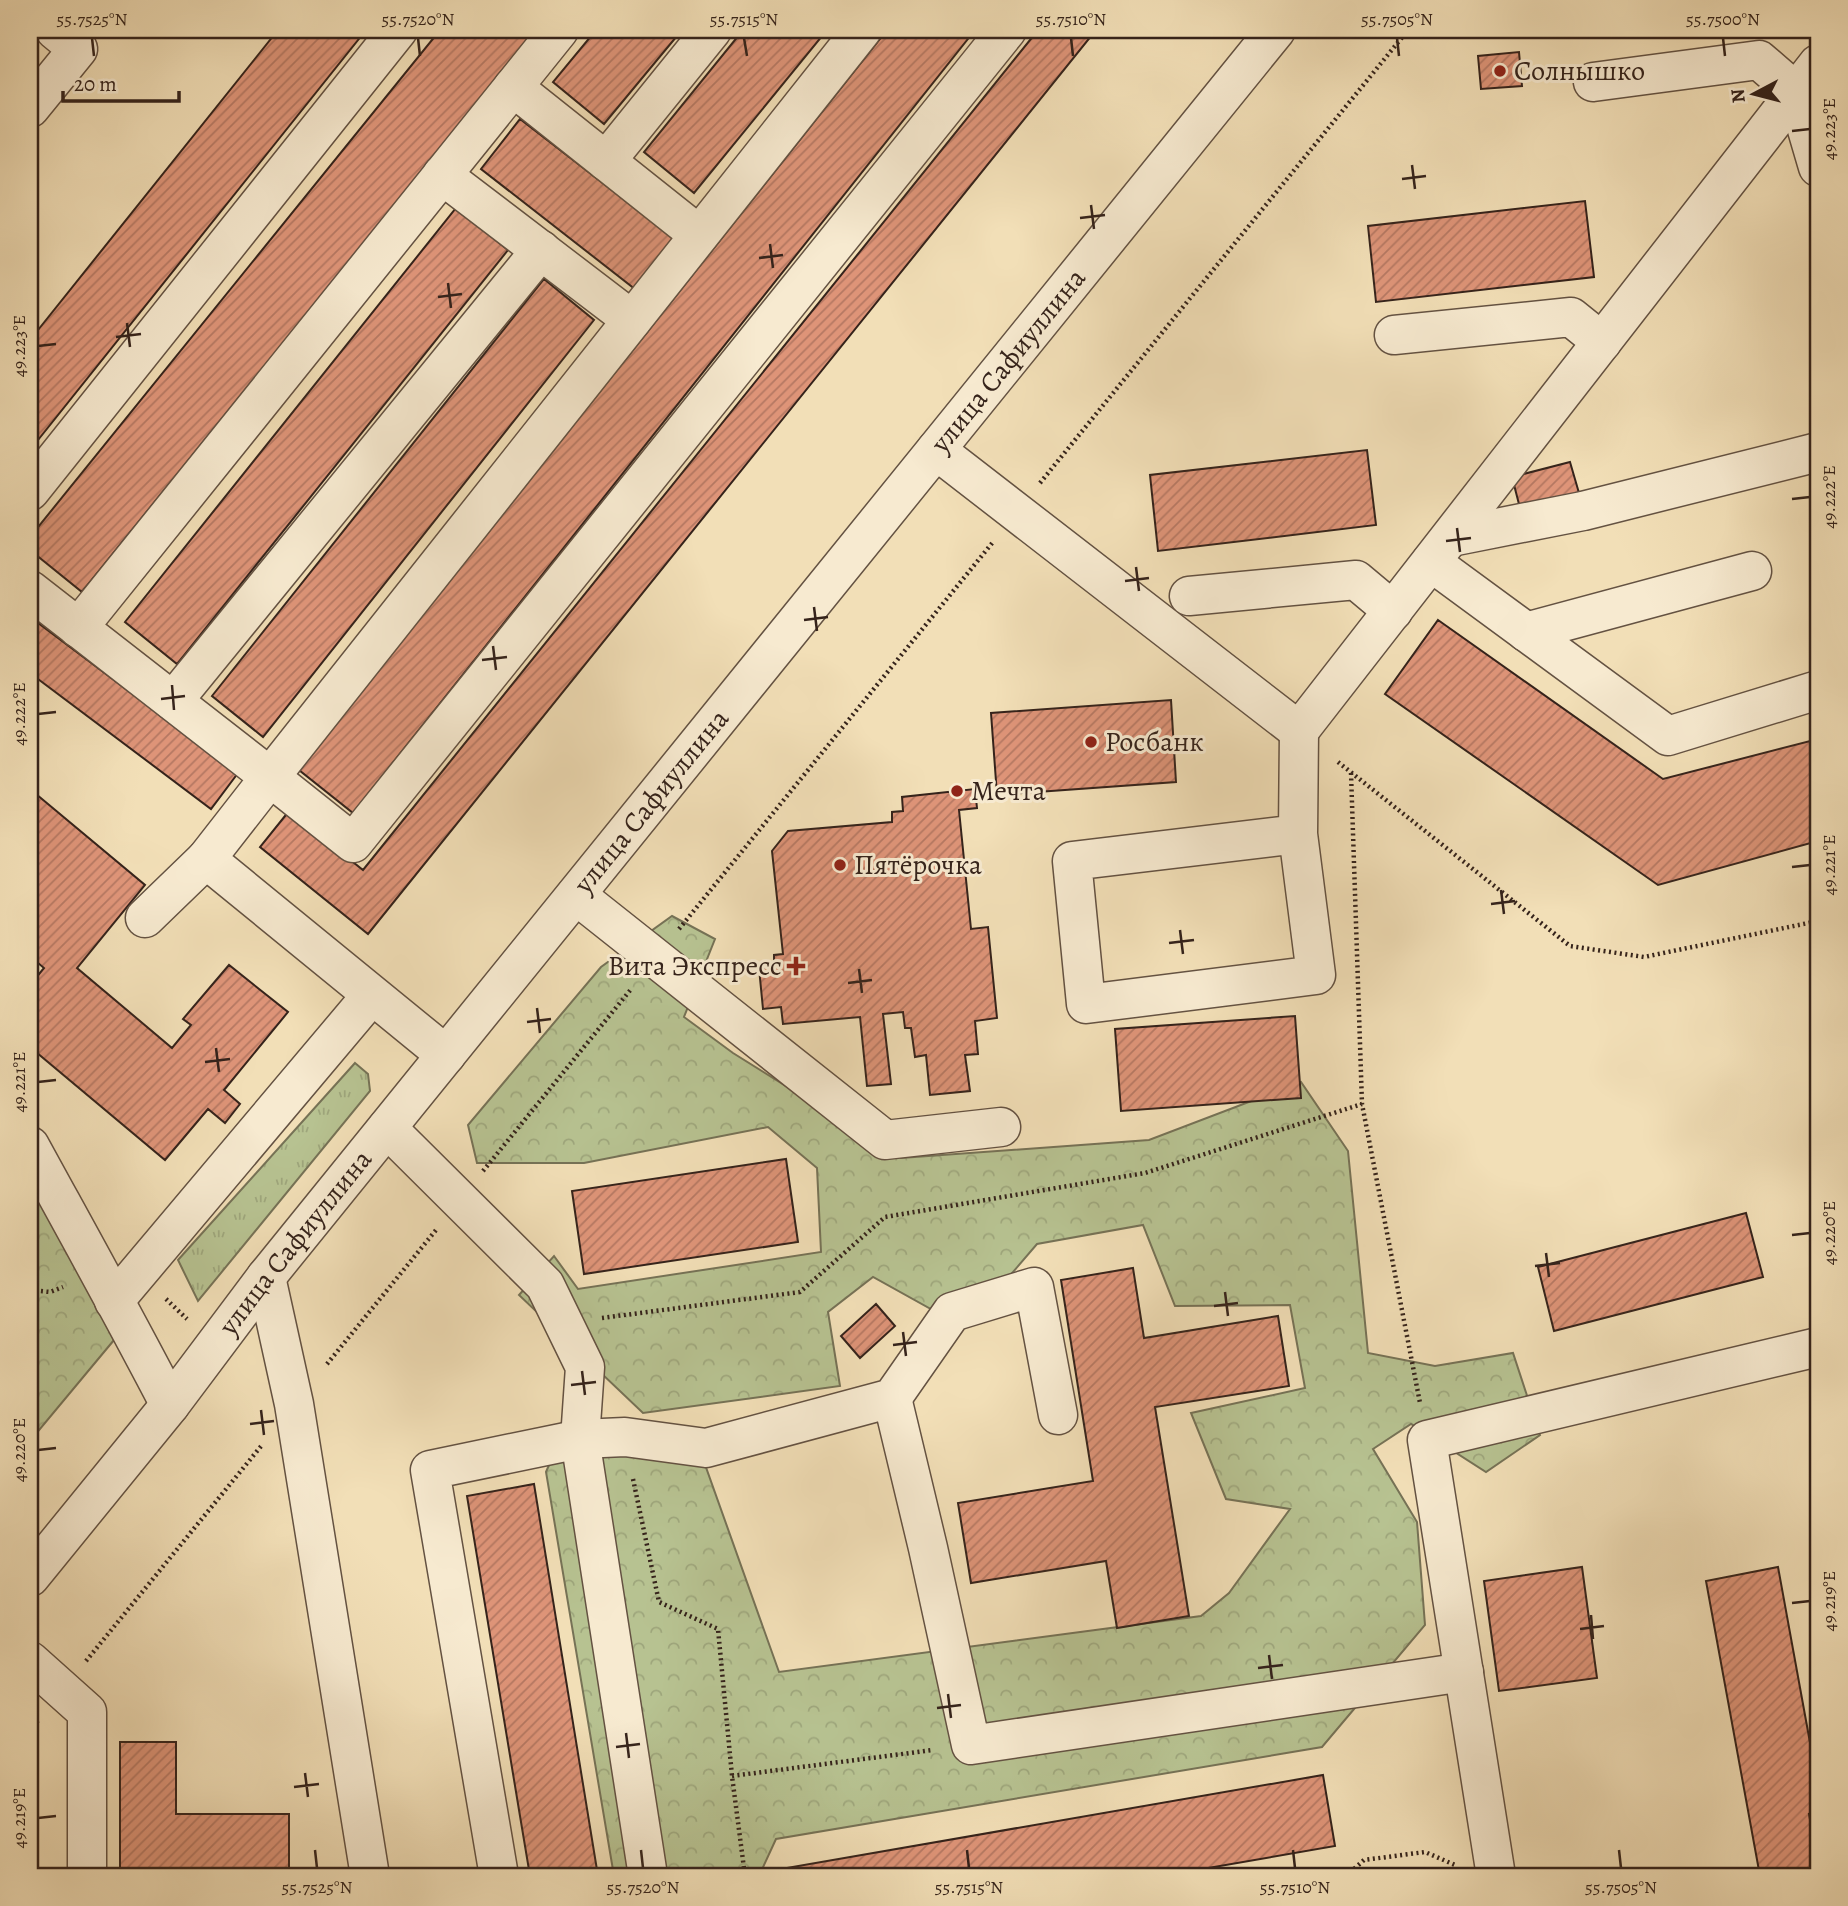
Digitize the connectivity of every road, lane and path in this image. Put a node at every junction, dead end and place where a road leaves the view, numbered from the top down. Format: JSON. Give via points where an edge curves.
{"nodes":[{"id":1,"x":55,"y":30,"type":"edge"},
{"id":2,"x":398,"y":30,"type":"edge"},
{"id":3,"x":559,"y":30,"type":"edge"},
{"id":4,"x":712,"y":30,"type":"edge"},
{"id":5,"x":862,"y":30,"type":"edge"},
{"id":6,"x":1007,"y":30,"type":"edge"},
{"id":7,"x":1276,"y":30,"type":"edge"},
{"id":8,"x":1408,"y":30,"type":"edge"},
{"id":9,"x":1807,"y":78,"type":"edge"},
{"id":10,"x":1593,"y":82,"type":"dead end"},
{"id":11,"x":513,"y":87,"type":"junction"},
{"id":12,"x":30,"y":108,"type":"edge"},
{"id":13,"x":606,"y":160,"type":"junction"},
{"id":14,"x":1818,"y":167,"type":"edge"},
{"id":15,"x":442,"y":175,"type":"junction"},
{"id":16,"x":699,"y":235,"type":"junction"},
{"id":17,"x":541,"y":250,"type":"junction"},
{"id":18,"x":632,"y":320,"type":"junction"},
{"id":19,"x":1394,"y":335,"type":"dead end"},
{"id":20,"x":1602,"y":342,"type":"junction"},
{"id":21,"x":936,"y":450,"type":"junction"},
{"id":22,"x":1818,"y":452,"type":"edge"},
{"id":23,"x":30,"y":491,"type":"edge"},
{"id":24,"x":1017,"y":513,"type":"junction"},
{"id":25,"x":1441,"y":549,"type":"junction"},
{"id":26,"x":1752,"y":571,"type":"dead end"},
{"id":27,"x":30,"y":590,"type":"edge"},
{"id":28,"x":1189,"y":596,"type":"dead end"},
{"id":29,"x":1393,"y":611,"type":"junction"},
{"id":30,"x":78,"y":628,"type":"junction"},
{"id":31,"x":1526,"y":632,"type":"junction"},
{"id":32,"x":1818,"y":690,"type":"edge"},
{"id":33,"x":173,"y":701,"type":"junction"},
{"id":34,"x":1299,"y":732,"type":"junction"},
{"id":35,"x":1351,"y":773,"type":"junction"},
{"id":36,"x":270,"y":777,"type":"junction"},
{"id":37,"x":1298,"y":834,"type":"junction"},
{"id":38,"x":206,"y":859,"type":"junction"},
{"id":39,"x":576,"y":895,"type":"junction"},
{"id":40,"x":145,"y":918,"type":"dead end"},
{"id":41,"x":1818,"y":921,"type":"edge"},
{"id":42,"x":656,"y":958,"type":"junction"},
{"id":43,"x":371,"y":996,"type":"junction"},
{"id":44,"x":446,"y":1055,"type":"junction"},
{"id":45,"x":1362,"y":1104,"type":"junction"},
{"id":46,"x":1002,"y":1127,"type":"dead end"},
{"id":47,"x":387,"y":1128,"type":"junction"},
{"id":48,"x":30,"y":1146,"type":"edge"},
{"id":49,"x":460,"y":1200,"type":"junction"},
{"id":50,"x":266,"y":1277,"type":"junction"},
{"id":51,"x":114,"y":1301,"type":"junction"},
{"id":52,"x":564,"y":1323,"type":"junction"},
{"id":53,"x":1818,"y":1347,"type":"edge"},
{"id":54,"x":892,"y":1398,"type":"junction"},
{"id":55,"x":294,"y":1404,"type":"junction"},
{"id":56,"x":170,"y":1405,"type":"junction"},
{"id":57,"x":1058,"y":1415,"type":"dead end"},
{"id":58,"x":625,"y":1437,"type":"junction"},
{"id":59,"x":580,"y":1439,"type":"junction"},
{"id":60,"x":1427,"y":1440,"type":"junction"},
{"id":61,"x":30,"y":1577,"type":"edge"},
{"id":62,"x":30,"y":1661,"type":"edge"},
{"id":63,"x":1464,"y":1672,"type":"junction"},
{"id":64,"x":63,"y":1690,"type":"junction"},
{"id":65,"x":30,"y":1731,"type":"edge"},
{"id":66,"x":971,"y":1745,"type":"junction"},
{"id":67,"x":732,"y":1776,"type":"junction"},
{"id":68,"x":1478,"y":1871,"type":"edge"},
{"id":69,"x":87,"y":1876,"type":"edge"},
{"id":70,"x":370,"y":1876,"type":"edge"},
{"id":71,"x":499,"y":1876,"type":"edge"},
{"id":72,"x":648,"y":1876,"type":"edge"},
{"id":73,"x":745,"y":1876,"type":"edge"},
{"id":74,"x":1346,"y":1876,"type":"edge"}],
"edges":[{"from":1,"to":12,"type":"street","via":[[78,50]]},
{"from":2,"to":23,"type":"street"},
{"from":3,"to":11,"type":"street"},
{"from":4,"to":13,"type":"street"},
{"from":5,"to":16,"type":"street"},
{"from":6,"to":36,"type":"street","via":[[353,843]]},
{"from":7,"to":21,"type":"street","name":"улица Сафиуллина"},
{"from":8,"to":24,"type":"path"},
{"from":9,"to":10,"type":"street","via":[[1759,60]]},
{"from":9,"to":14,"type":"street"},
{"from":9,"to":20,"type":"street"},
{"from":11,"to":13,"type":"street"},
{"from":11,"to":15,"type":"street"},
{"from":13,"to":16,"type":"street"},
{"from":15,"to":17,"type":"street"},
{"from":15,"to":30,"type":"street"},
{"from":16,"to":18,"type":"street"},
{"from":17,"to":18,"type":"street"},
{"from":17,"to":33,"type":"street"},
{"from":18,"to":36,"type":"street"},
{"from":19,"to":20,"type":"street","via":[[1571,317]]},
{"from":20,"to":25,"type":"street"},
{"from":21,"to":24,"type":"street"},
{"from":21,"to":39,"type":"street","name":"улица Сафиуллина"},
{"from":22,"to":25,"type":"street"},
{"from":24,"to":34,"type":"street"},
{"from":24,"to":42,"type":"path"},
{"from":25,"to":29,"type":"street"},
{"from":25,"to":31,"type":"street"},
{"from":26,"to":31,"type":"street"},
{"from":27,"to":30,"type":"street"},
{"from":28,"to":29,"type":"street","via":[[1356,580]]},
{"from":29,"to":34,"type":"street"},
{"from":30,"to":33,"type":"street"},
{"from":31,"to":32,"type":"street","via":[[1668,736]]},
{"from":33,"to":36,"type":"street"},
{"from":34,"to":35,"type":"path"},
{"from":34,"to":37,"type":"street"},
{"from":35,"to":41,"type":"path","via":[[1570,946],[1644,957]]},
{"from":35,"to":45,"type":"path"},
{"from":36,"to":38,"type":"street"},
{"from":37,"to":37,"type":"street","via":[[1072,861],[1086,1004],[1316,975]]},
{"from":38,"to":40,"type":"street"},
{"from":38,"to":43,"type":"street"},
{"from":39,"to":42,"type":"street"},
{"from":39,"to":44,"type":"street","name":"улица Сафиуллина"},
{"from":42,"to":46,"type":"street","via":[[885,1140]]},
{"from":42,"to":49,"type":"path"},
{"from":43,"to":44,"type":"street"},
{"from":43,"to":51,"type":"street"},
{"from":44,"to":47,"type":"street","name":"улица Сафиуллина"},
{"from":45,"to":52,"type":"path","via":[[1145,1173],[885,1217],[800,1292]]},
{"from":45,"to":60,"type":"path"},
{"from":47,"to":49,"type":"street"},
{"from":47,"to":50,"type":"street","name":"улица Сафиуллина"},
{"from":48,"to":51,"type":"street"},
{"from":49,"to":52,"type":"street","via":[[545,1285]]},
{"from":49,"to":55,"type":"path"},
{"from":50,"to":55,"type":"street"},
{"from":50,"to":56,"type":"street","name":"улица Сафиуллина"},
{"from":51,"to":56,"type":"street"},
{"from":52,"to":59,"type":"street","via":[[585,1367]]},
{"from":53,"to":60,"type":"street"},
{"from":54,"to":57,"type":"street","via":[[952,1312],[1034,1287]]},
{"from":54,"to":58,"type":"street","via":[[706,1448]]},
{"from":54,"to":66,"type":"street"},
{"from":55,"to":64,"type":"path"},
{"from":55,"to":70,"type":"street"},
{"from":56,"to":61,"type":"street","name":"улица Сафиуллина"},
{"from":58,"to":59,"type":"street"},
{"from":58,"to":67,"type":"path","via":[[659,1602],[718,1629]]},
{"from":59,"to":71,"type":"street","via":[[430,1470]]},
{"from":59,"to":72,"type":"street"},
{"from":60,"to":63,"type":"street"},
{"from":62,"to":64,"type":"street"},
{"from":63,"to":66,"type":"street"},
{"from":63,"to":68,"type":"street"},
{"from":64,"to":65,"type":"path"},
{"from":64,"to":69,"type":"street","via":[[88,1712]]},
{"from":66,"to":67,"type":"path"},
{"from":67,"to":73,"type":"path"},
{"from":68,"to":74,"type":"path","via":[[1425,1852],[1364,1860]]}]}
